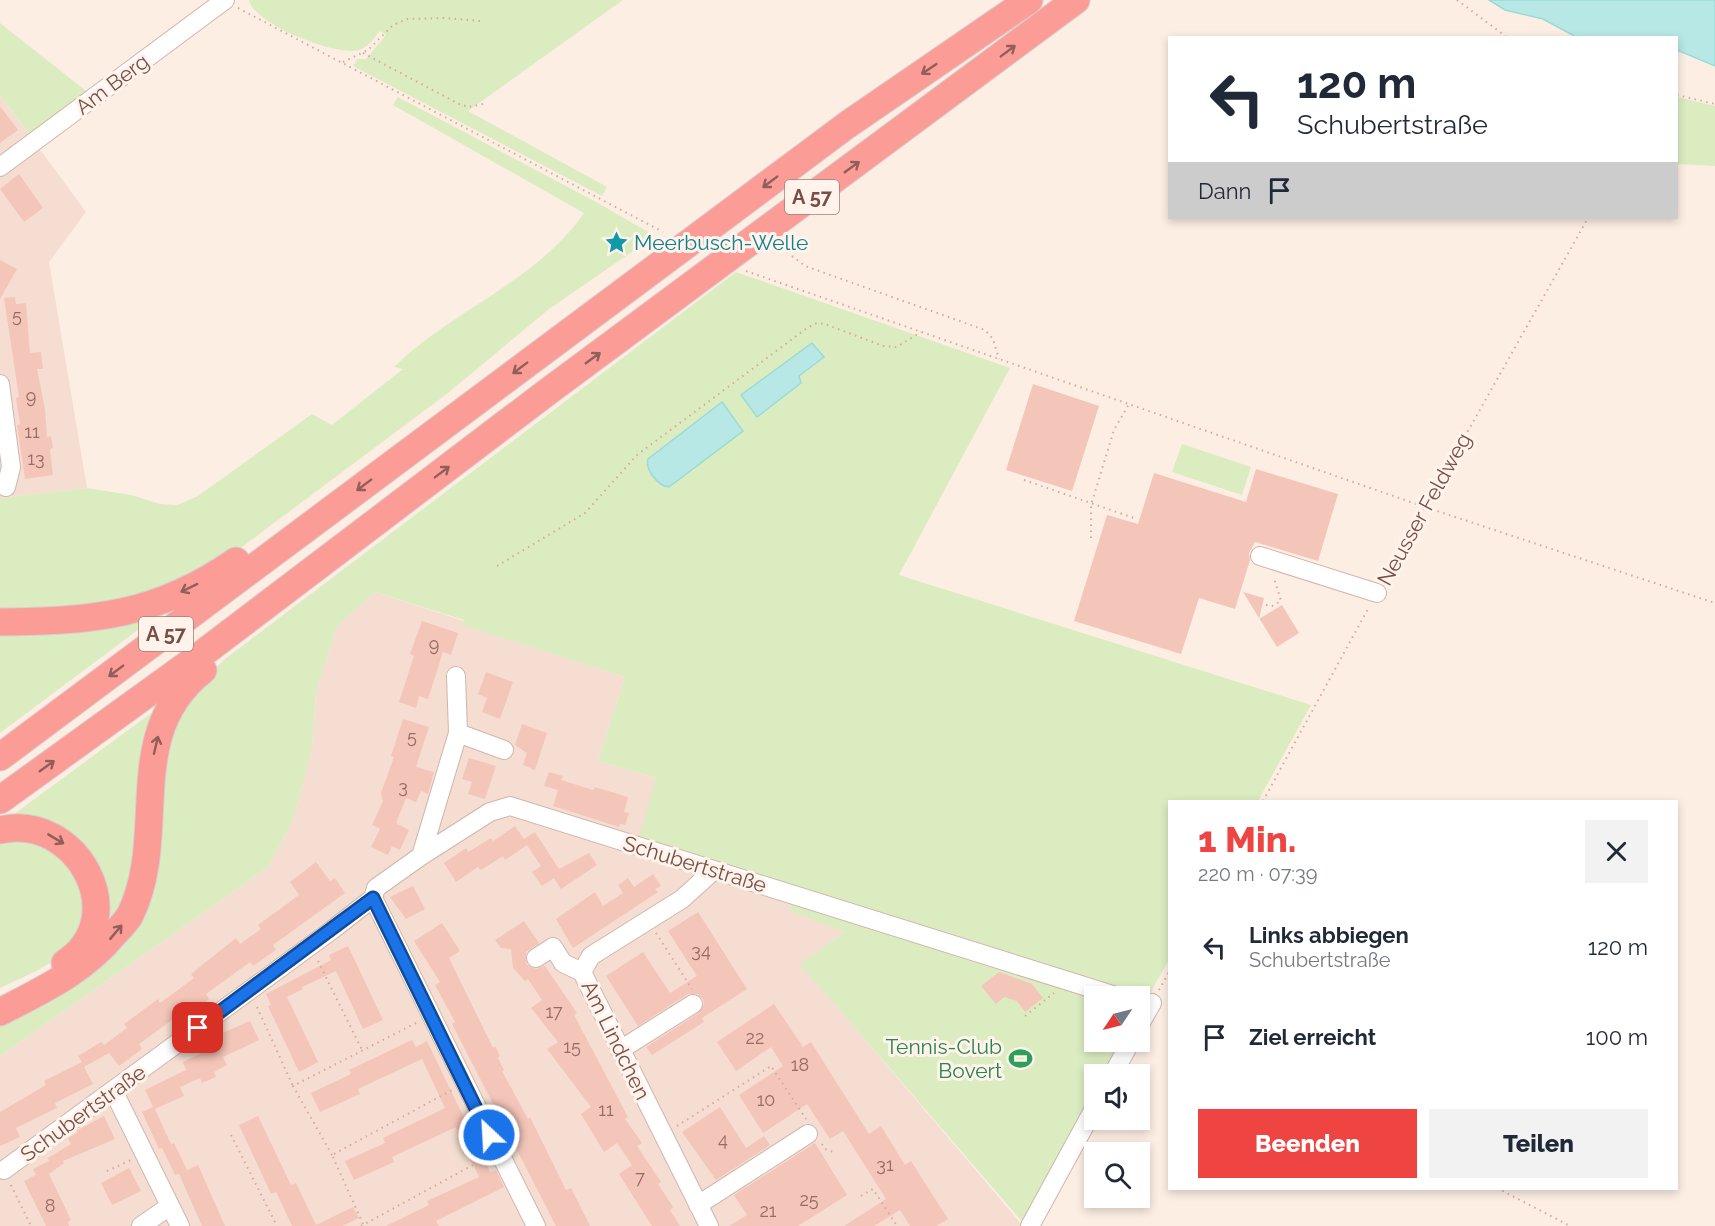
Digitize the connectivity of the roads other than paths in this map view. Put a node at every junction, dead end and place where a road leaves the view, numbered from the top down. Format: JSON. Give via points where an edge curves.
{"nodes":[{"id":1,"x":224,"y":0,"type":"edge"},
{"id":2,"x":1029,"y":0,"type":"edge"},
{"id":3,"x":1077,"y":0,"type":"edge"},
{"id":4,"x":0,"y":167,"type":"edge"},
{"id":5,"x":0,"y":384,"type":"edge"},
{"id":6,"x":6,"y":487,"type":"dead end"},
{"id":7,"x":331,"y":510,"type":"junction"},
{"id":8,"x":1266,"y":558,"type":"road end"},
{"id":9,"x":312,"y":572,"type":"junction"},
{"id":10,"x":1377,"y":593,"type":"road end"},
{"id":11,"x":0,"y":622,"type":"edge"},
{"id":12,"x":456,"y":676,"type":"dead end"},
{"id":13,"x":458,"y":733,"type":"junction"},
{"id":14,"x":504,"y":750,"type":"dead end"},
{"id":15,"x":0,"y":757,"type":"edge"},
{"id":16,"x":0,"y":800,"type":"edge"},
{"id":17,"x":0,"y":830,"type":"edge"},
{"id":18,"x":421,"y":856,"type":"junction"},
{"id":19,"x":714,"y":870,"type":"junction"},
{"id":20,"x":373,"y":898,"type":"junction"},
{"id":21,"x":536,"y":963,"type":"dead end"},
{"id":22,"x":582,"y":972,"type":"junction"},
{"id":23,"x":1084,"y":986,"type":"edge"},
{"id":24,"x":0,"y":995,"type":"edge"},
{"id":25,"x":693,"y":1004,"type":"road end"},
{"id":26,"x":0,"y":1012,"type":"edge"},
{"id":27,"x":620,"y":1050,"type":"junction"},
{"id":28,"x":114,"y":1092,"type":"junction"},
{"id":29,"x":1084,"y":1127,"type":"edge"},
{"id":30,"x":812,"y":1132,"type":"road end"},
{"id":31,"x":4,"y":1170,"type":"road end"},
{"id":32,"x":698,"y":1205,"type":"junction"},
{"id":33,"x":170,"y":1206,"type":"junction"},
{"id":34,"x":142,"y":1226,"type":"edge"},
{"id":35,"x":180,"y":1226,"type":"edge"},
{"id":36,"x":536,"y":1226,"type":"edge"},
{"id":37,"x":709,"y":1226,"type":"edge"},
{"id":38,"x":1030,"y":1226,"type":"edge"}],
"edges":[{"from":1,"to":4,"type":"street","name":"Am Berg"},
{"from":2,"to":7,"type":"highway","number":"A 57","one_way":true,"via":[[847,125]]},
{"from":9,"to":3,"type":"highway","number":"A 57","one_way":true,"via":[[546,393]]},
{"from":5,"to":6,"type":"street","via":[[11,467]]},
{"from":7,"to":11,"type":"highway","one_way":true,"via":[[279,530],[215,576],[159,602],[109,617]]},
{"from":7,"to":15,"type":"highway","number":"A 57","one_way":true},
{"from":8,"to":10,"type":"street"},
{"from":16,"to":9,"type":"highway","number":"A 57","one_way":true},
{"from":26,"to":9,"type":"highway","one_way":true,"via":[[82,966],[100,952],[129,916],[147,861],[155,742],[168,710],[197,675],[292,601]]},
{"from":12,"to":13,"type":"street"},
{"from":13,"to":14,"type":"street"},
{"from":13,"to":18,"type":"street"},
{"from":17,"to":24,"type":"highway","one_way":true,"via":[[37,829],[58,838],[88,871],[95,895],[95,917],[77,955],[52,972]]},
{"from":18,"to":19,"type":"street","name":"Schubertstraße","via":[[490,812],[510,806]]},
{"from":18,"to":20,"type":"street","name":"Schubertstraße","via":[[376,888]]},
{"from":19,"to":22,"type":"street","name":"Am Lindchen","via":[[682,899],[591,957]]},
{"from":19,"to":23,"type":"street","name":"Schubertstraße"},
{"from":20,"to":28,"type":"street","name":"Schubertstraße"},
{"from":20,"to":36,"type":"street"},
{"from":21,"to":22,"type":"street","via":[[553,947],[563,963]]},
{"from":22,"to":27,"type":"street","name":"Am Lindchen"},
{"from":25,"to":27,"type":"street"},
{"from":27,"to":32,"type":"street","name":"Am Lindchen"},
{"from":28,"to":31,"type":"street","name":"Schubertstraße"},
{"from":28,"to":33,"type":"street"},
{"from":29,"to":38,"type":"street"},
{"from":30,"to":32,"type":"street"},
{"from":32,"to":37,"type":"street","name":"Am Lindchen"},
{"from":33,"to":34,"type":"street"},
{"from":33,"to":35,"type":"street"}]}
